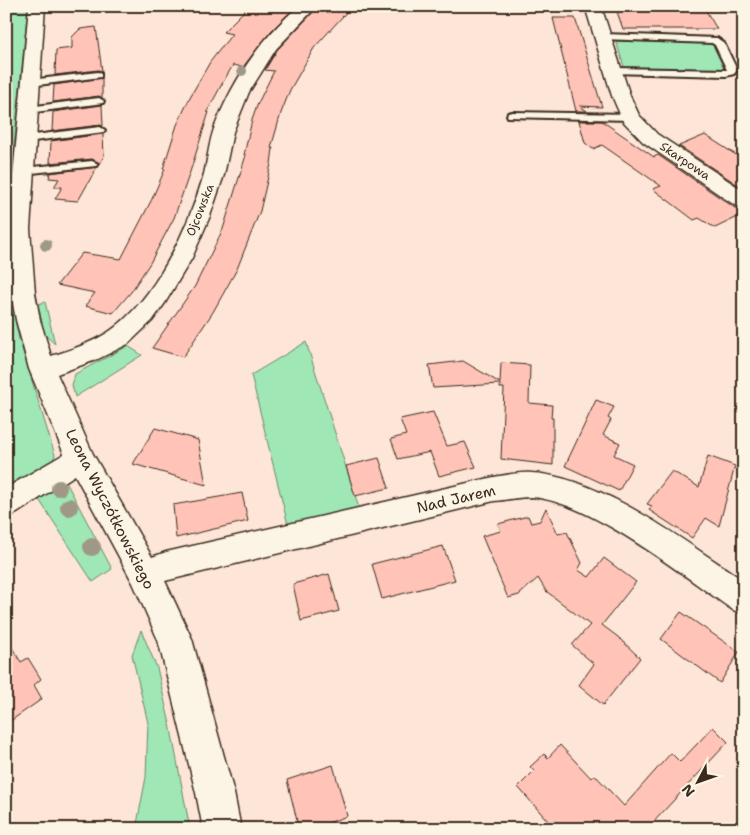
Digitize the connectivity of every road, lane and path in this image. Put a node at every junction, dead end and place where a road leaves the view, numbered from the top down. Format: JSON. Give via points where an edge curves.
{"nodes":[{"id":1,"x":37,"y":6,"type":"edge"},
{"id":2,"x":309,"y":6,"type":"edge"},
{"id":3,"x":593,"y":6,"type":"edge"},
{"id":4,"x":604,"y":37,"type":"junction"},
{"id":5,"x":614,"y":71,"type":"junction"},
{"id":6,"x":98,"y":75,"type":"dead end"},
{"id":7,"x":30,"y":83,"type":"junction"},
{"id":8,"x":99,"y":101,"type":"dead end"},
{"id":9,"x":28,"y":110,"type":"junction"},
{"id":10,"x":512,"y":115,"type":"dead end"},
{"id":11,"x":630,"y":117,"type":"junction"},
{"id":12,"x":100,"y":130,"type":"dead end"},
{"id":13,"x":26,"y":140,"type":"junction"},
{"id":14,"x":92,"y":164,"type":"dead end"},
{"id":15,"x":23,"y":171,"type":"junction"},
{"id":16,"x":744,"y":201,"type":"edge"},
{"id":17,"x":42,"y":369,"type":"junction"},
{"id":18,"x":81,"y":459,"type":"junction"},
{"id":19,"x":6,"y":504,"type":"edge"},
{"id":20,"x":145,"y":574,"type":"junction"},
{"id":21,"x":744,"y":599,"type":"edge"},
{"id":22,"x":222,"y":829,"type":"edge"}],
"edges":[{"from":1,"to":7,"type":"street","name":"Leona Wyczółkowskiego"},
{"from":2,"to":17,"type":"street","name":"Ojcowska","via":[[274,40],[244,84],[224,128],[214,173],[197,219],[176,264],[152,303],[118,338]]},
{"from":3,"to":4,"type":"street","name":"Skarpowa"},
{"from":4,"to":5,"type":"street","name":"Skarpowa"},
{"from":4,"to":5,"type":"lane","via":[[714,40],[719,43],[732,70],[726,73]]},
{"from":5,"to":11,"type":"street","name":"Skarpowa"},
{"from":6,"to":7,"type":"lane"},
{"from":7,"to":9,"type":"street","name":"Leona Wyczółkowskiego"},
{"from":8,"to":9,"type":"lane"},
{"from":9,"to":13,"type":"street","name":"Leona Wyczółkowskiego"},
{"from":10,"to":11,"type":"lane"},
{"from":11,"to":16,"type":"street","name":"Skarpowa","via":[[650,138]]},
{"from":12,"to":13,"type":"lane"},
{"from":13,"to":15,"type":"street","name":"Leona Wyczółkowskiego"},
{"from":14,"to":15,"type":"lane"},
{"from":15,"to":17,"type":"street","name":"Leona Wyczółkowskiego","via":[[19,229],[23,293]]},
{"from":17,"to":18,"type":"street","name":"Leona Wyczółkowskiego"},
{"from":18,"to":19,"type":"street"},
{"from":18,"to":20,"type":"street","name":"Leona Wyczółkowskiego"},
{"from":20,"to":21,"type":"street","name":"Nad Jarem","via":[[494,489],[531,486],[559,490],[600,506]]},
{"from":20,"to":22,"type":"street","name":"Leona Wyczółkowskiego","via":[[175,639]]}]}
